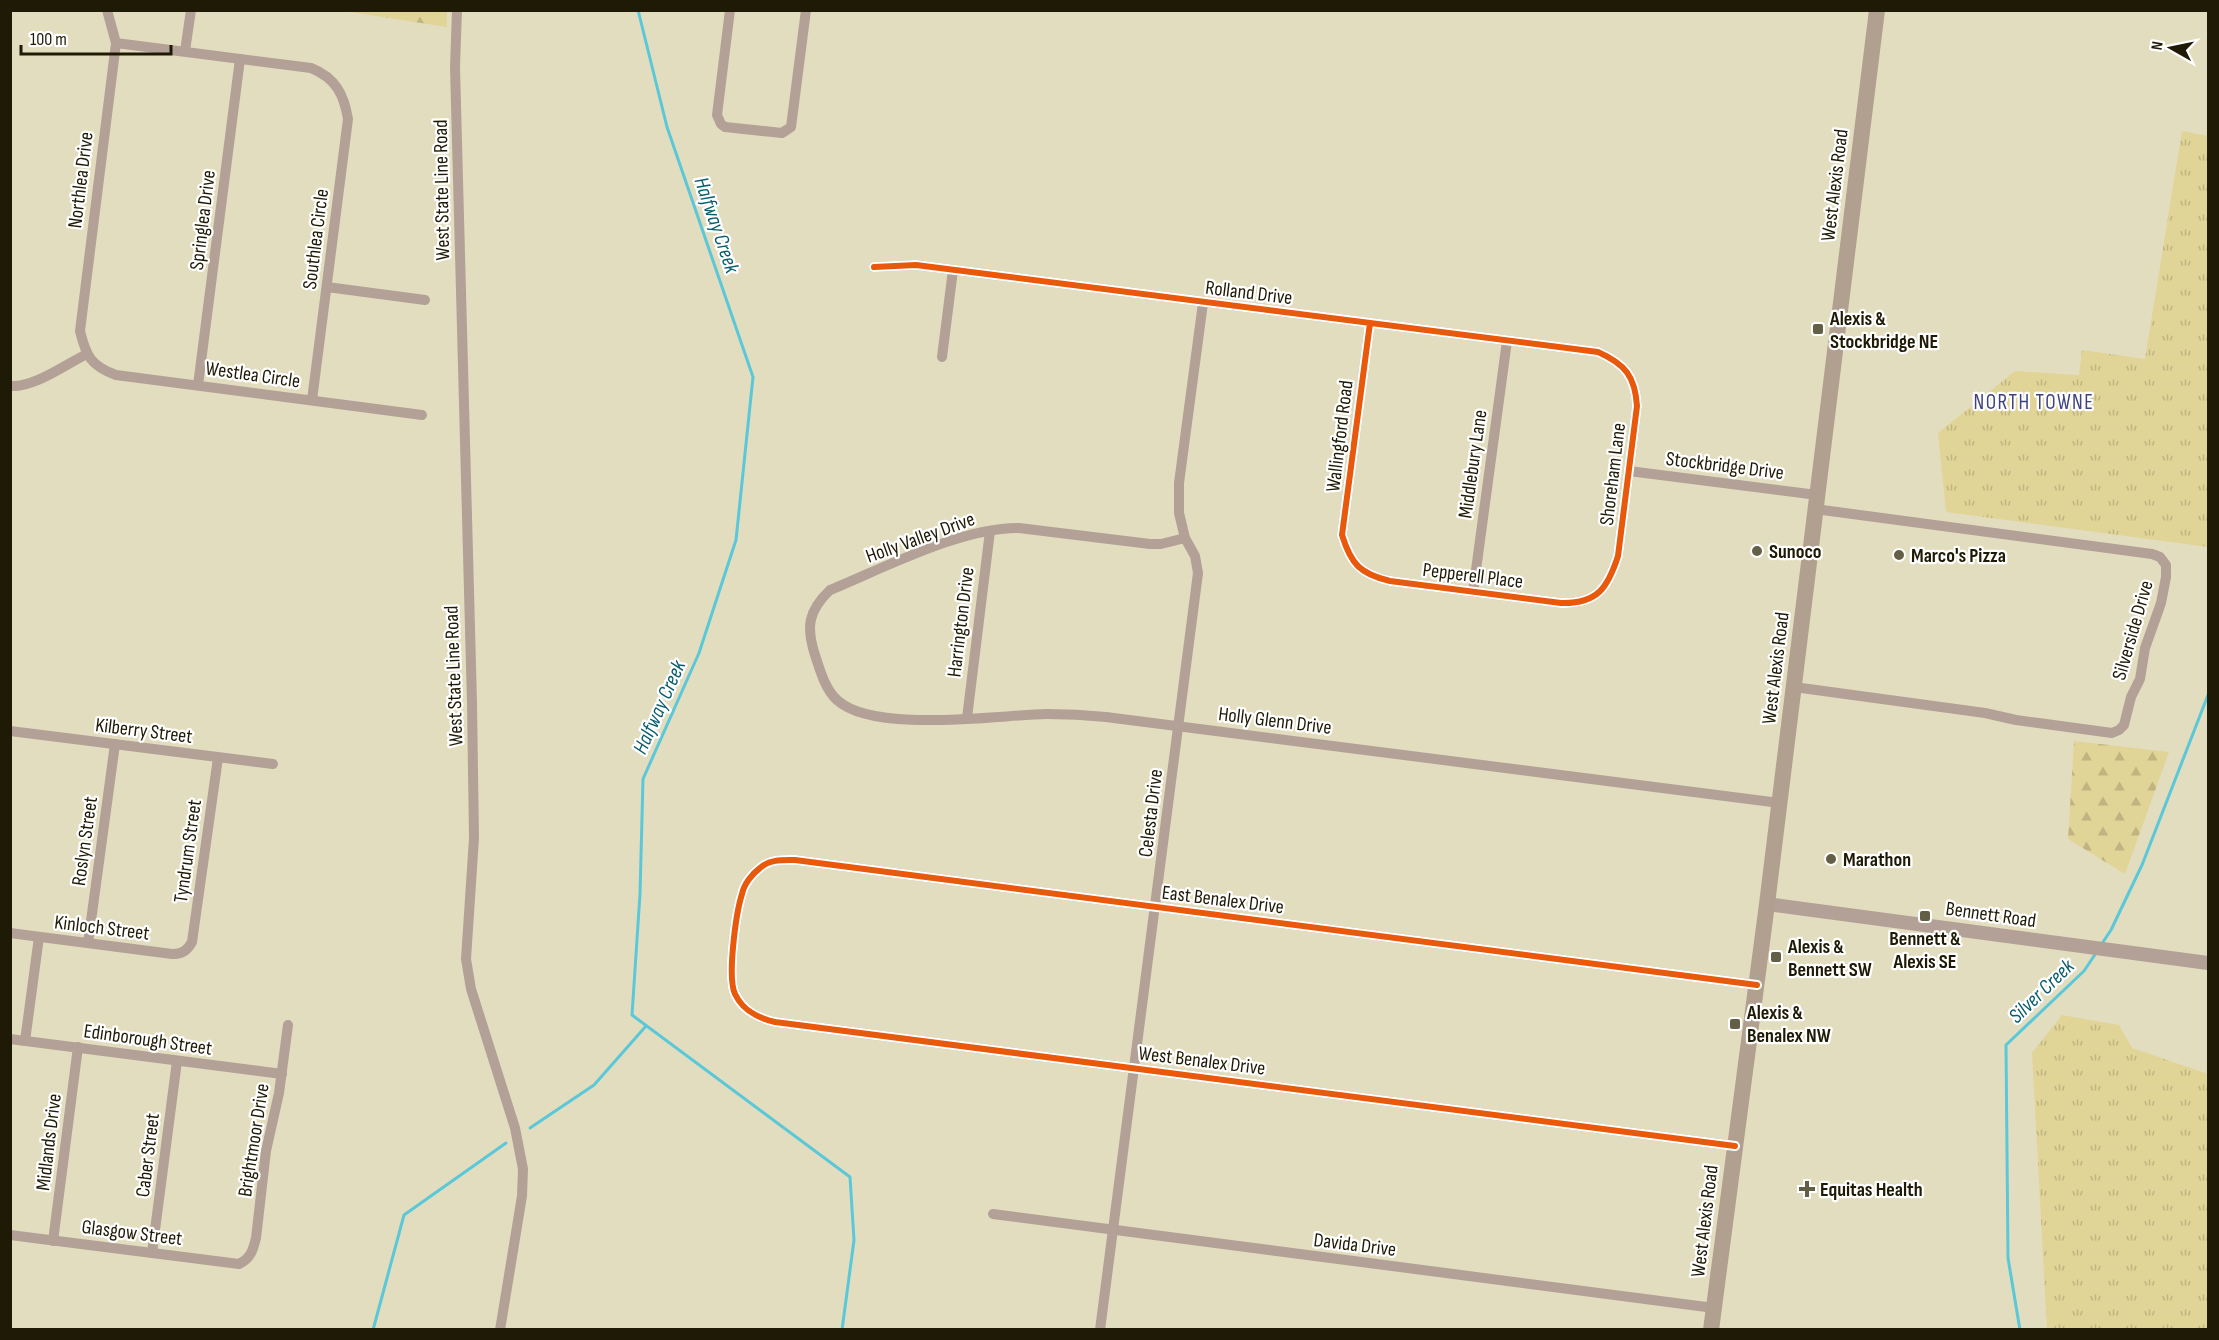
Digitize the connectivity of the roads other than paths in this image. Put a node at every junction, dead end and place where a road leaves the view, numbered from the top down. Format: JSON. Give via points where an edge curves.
{"nodes":[{"id":1,"x":107,"y":10,"type":"edge"},
{"id":2,"x":191,"y":10,"type":"edge"},
{"id":3,"x":457,"y":10,"type":"edge"},
{"id":4,"x":730,"y":10,"type":"edge"},
{"id":5,"x":807,"y":10,"type":"edge"},
{"id":6,"x":1877,"y":10,"type":"edge"},
{"id":7,"x":116,"y":43,"type":"junction"},
{"id":8,"x":186,"y":51,"type":"junction"},
{"id":9,"x":240,"y":59,"type":"junction"},
{"id":10,"x":874,"y":267,"type":"dead end"},
{"id":11,"x":953,"y":270,"type":"junction"},
{"id":12,"x":327,"y":287,"type":"junction"},
{"id":13,"x":425,"y":300,"type":"dead end"},
{"id":14,"x":1203,"y":303,"type":"junction"},
{"id":15,"x":1370,"y":323,"type":"junction"},
{"id":16,"x":1507,"y":341,"type":"junction"},
{"id":17,"x":87,"y":354,"type":"junction"},
{"id":18,"x":942,"y":357,"type":"dead end"},
{"id":19,"x":1617,"y":362,"type":"joint"},
{"id":20,"x":198,"y":385,"type":"junction"},
{"id":21,"x":10,"y":386,"type":"edge"},
{"id":22,"x":312,"y":400,"type":"junction"},
{"id":23,"x":422,"y":415,"type":"dead end"},
{"id":24,"x":1629,"y":471,"type":"junction"},
{"id":25,"x":1816,"y":502,"type":"junction"},
{"id":26,"x":990,"y":531,"type":"junction"},
{"id":27,"x":1185,"y":538,"type":"junction"},
{"id":28,"x":1348,"y":553,"type":"joint"},
{"id":29,"x":1473,"y":592,"type":"junction"},
{"id":30,"x":1601,"y":592,"type":"joint"},
{"id":31,"x":809,"y":637,"type":"joint"},
{"id":32,"x":1794,"y":687,"type":"junction"},
{"id":33,"x":967,"y":718,"type":"junction"},
{"id":34,"x":1179,"y":726,"type":"junction"},
{"id":35,"x":11,"y":731,"type":"edge"},
{"id":36,"x":10,"y":743,"type":"edge"},
{"id":37,"x":115,"y":744,"type":"junction"},
{"id":38,"x":218,"y":758,"type":"junction"},
{"id":39,"x":273,"y":764,"type":"dead end"},
{"id":40,"x":1780,"y":803,"type":"junction"},
{"id":41,"x":1767,"y":904,"type":"junction"},
{"id":42,"x":1156,"y":907,"type":"junction"},
{"id":43,"x":10,"y":933,"type":"edge"},
{"id":44,"x":735,"y":935,"type":"joint"},
{"id":45,"x":39,"y":937,"type":"junction"},
{"id":46,"x":88,"y":943,"type":"junction"},
{"id":47,"x":188,"y":949,"type":"joint"},
{"id":48,"x":2208,"y":963,"type":"edge"},
{"id":49,"x":1757,"y":985,"type":"junction"},
{"id":50,"x":288,"y":1025,"type":"dead end"},
{"id":51,"x":10,"y":1039,"type":"edge"},
{"id":52,"x":25,"y":1041,"type":"junction"},
{"id":53,"x":78,"y":1047,"type":"junction"},
{"id":54,"x":177,"y":1061,"type":"junction"},
{"id":55,"x":1135,"y":1068,"type":"junction"},
{"id":56,"x":282,"y":1074,"type":"junction"},
{"id":57,"x":1735,"y":1146,"type":"junction"},
{"id":58,"x":993,"y":1214,"type":"dead end"},
{"id":59,"x":1114,"y":1231,"type":"junction"},
{"id":60,"x":10,"y":1235,"type":"edge"},
{"id":61,"x":53,"y":1241,"type":"junction"},
{"id":62,"x":152,"y":1253,"type":"junction"},
{"id":63,"x":247,"y":1260,"type":"joint"},
{"id":64,"x":1714,"y":1308,"type":"junction"},
{"id":65,"x":500,"y":1329,"type":"edge"},
{"id":66,"x":1100,"y":1329,"type":"edge"},
{"id":67,"x":1711,"y":1329,"type":"edge"}],
"edges":[{"from":1,"to":7,"type":"street","name":"Northlea Drive"},
{"from":2,"to":8,"type":"street"},
{"from":3,"to":65,"type":"street","name":"West State Line Road","via":[[455,67],[474,815],[466,959],[471,989],[515,1128],[523,1169]]},
{"from":4,"to":5,"type":"street","via":[[717,115],[725,127],[782,133],[791,127]]},
{"from":6,"to":25,"type":"main road","name":"West Alexis Road"},
{"from":7,"to":8,"type":"street"},
{"from":7,"to":17,"type":"street","name":"Northlea Drive","via":[[81,314],[80,331]]},
{"from":8,"to":9,"type":"street"},
{"from":9,"to":12,"type":"street","name":"Southlea Circle","via":[[311,68],[336,85],[345,101],[348,119]]},
{"from":9,"to":20,"type":"street","name":"Springlea Drive"},
{"from":10,"to":11,"type":"street","name":"Rolland Drive","via":[[916,265]]},
{"from":11,"to":14,"type":"street","name":"Rolland Drive"},
{"from":11,"to":18,"type":"street"},
{"from":12,"to":13,"type":"street"},
{"from":12,"to":22,"type":"street","name":"Southlea Circle"},
{"from":14,"to":15,"type":"street","name":"Rolland Drive"},
{"from":14,"to":27,"type":"street","name":"Celesta Drive","via":[[1179,483],[1179,513]]},
{"from":15,"to":16,"type":"street","name":"Rolland Drive"},
{"from":15,"to":28,"type":"street","name":"Wallingford Road","via":[[1342,535]]},
{"from":16,"to":19,"type":"street","name":"Rolland Drive","via":[[1598,352]]},
{"from":16,"to":29,"type":"street","name":"Middlebury Lane"},
{"from":17,"to":20,"type":"street","name":"Westlea Circle","via":[[94,364],[116,375]]},
{"from":17,"to":21,"type":"street","via":[[24,386]]},
{"from":19,"to":24,"type":"street","name":"Shoreham Lane","via":[[1629,373],[1636,388]]},
{"from":20,"to":22,"type":"street","name":"Westlea Circle"},
{"from":22,"to":23,"type":"street","name":"Westlea Circle"},
{"from":24,"to":25,"type":"street","name":"Stockbridge Drive"},
{"from":24,"to":30,"type":"street","name":"Shoreham Lane","via":[[1618,556]]},
{"from":25,"to":32,"type":"main road","name":"West Alexis Road"},
{"from":25,"to":32,"type":"street","name":"Silverside Drive","via":[[2152,554],[2166,565],[2166,577],[2127,717],[2119,730],[2112,733]]},
{"from":26,"to":27,"type":"street","name":"Holly Valley Drive","via":[[1019,528],[1150,544]]},
{"from":26,"to":31,"type":"street","name":"Holly Valley Drive","via":[[948,542],[830,590],[813,610]]},
{"from":26,"to":33,"type":"street","name":"Harrington Drive"},
{"from":27,"to":34,"type":"street","name":"Celesta Drive","via":[[1195,556],[1198,573]]},
{"from":28,"to":29,"type":"street","name":"Pepperell Place","via":[[1363,572],[1374,577]]},
{"from":29,"to":30,"type":"street","name":"Pepperell Place","via":[[1573,603]]},
{"from":31,"to":33,"type":"street","name":"Holly Glenn Drive","via":[[826,684],[836,700],[855,712],[879,718]]},
{"from":32,"to":40,"type":"main road","name":"West Alexis Road"},
{"from":33,"to":34,"type":"street","name":"Holly Glenn Drive","via":[[1080,715]]},
{"from":34,"to":40,"type":"street","name":"Holly Glenn Drive"},
{"from":34,"to":42,"type":"street","name":"Celesta Drive"},
{"from":35,"to":36,"type":"street"},
{"from":35,"to":37,"type":"street","name":"Kilberry Street"},
{"from":37,"to":38,"type":"street","name":"Kilberry Street"},
{"from":37,"to":46,"type":"street","name":"Roslyn Street"},
{"from":38,"to":39,"type":"street","name":"Kilberry Street"},
{"from":38,"to":47,"type":"street","name":"Tyndrum Street"},
{"from":40,"to":41,"type":"main road","name":"West Alexis Road"},
{"from":41,"to":48,"type":"street","name":"Bennett Road"},
{"from":41,"to":49,"type":"main road","name":"West Alexis Road"},
{"from":42,"to":44,"type":"street","name":"East Benalex Drive","via":[[782,860],[760,867],[745,885]]},
{"from":42,"to":49,"type":"street","name":"East Benalex Drive"},
{"from":42,"to":55,"type":"street","name":"Celesta Drive"},
{"from":43,"to":45,"type":"street","name":"Kinloch Street"},
{"from":44,"to":55,"type":"street","name":"West Benalex Drive","via":[[731,981],[734,993],[741,1005],[761,1019]]},
{"from":45,"to":46,"type":"street","name":"Kinloch Street"},
{"from":45,"to":52,"type":"street"},
{"from":46,"to":47,"type":"street","name":"Kinloch Street","via":[[172,954]]},
{"from":49,"to":57,"type":"main road","name":"West Alexis Road"},
{"from":50,"to":56,"type":"street","name":"Brightmoor Drive"},
{"from":51,"to":52,"type":"street","name":"Edinborough Street"},
{"from":52,"to":53,"type":"street","name":"Edinborough Street"},
{"from":53,"to":54,"type":"street","name":"Edinborough Street"},
{"from":53,"to":61,"type":"street","name":"Midlands Drive"},
{"from":54,"to":56,"type":"street","name":"Edinborough Street"},
{"from":54,"to":62,"type":"street","name":"Caber Street"},
{"from":55,"to":57,"type":"street","name":"West Benalex Drive"},
{"from":55,"to":59,"type":"street","name":"Celesta Drive"},
{"from":56,"to":63,"type":"street","name":"Brightmoor Drive","via":[[266,1151],[256,1238]]},
{"from":57,"to":64,"type":"main road","name":"West Alexis Road"},
{"from":58,"to":59,"type":"street","name":"Davida Drive"},
{"from":59,"to":64,"type":"street","name":"Davida Drive"},
{"from":59,"to":66,"type":"street","name":"Celesta Drive"},
{"from":60,"to":61,"type":"street","name":"Glasgow Street"},
{"from":61,"to":62,"type":"street","name":"Glasgow Street"},
{"from":62,"to":63,"type":"street","name":"Glasgow Street","via":[[239,1264]]},
{"from":64,"to":67,"type":"main road","name":"West Alexis Road"}]}
